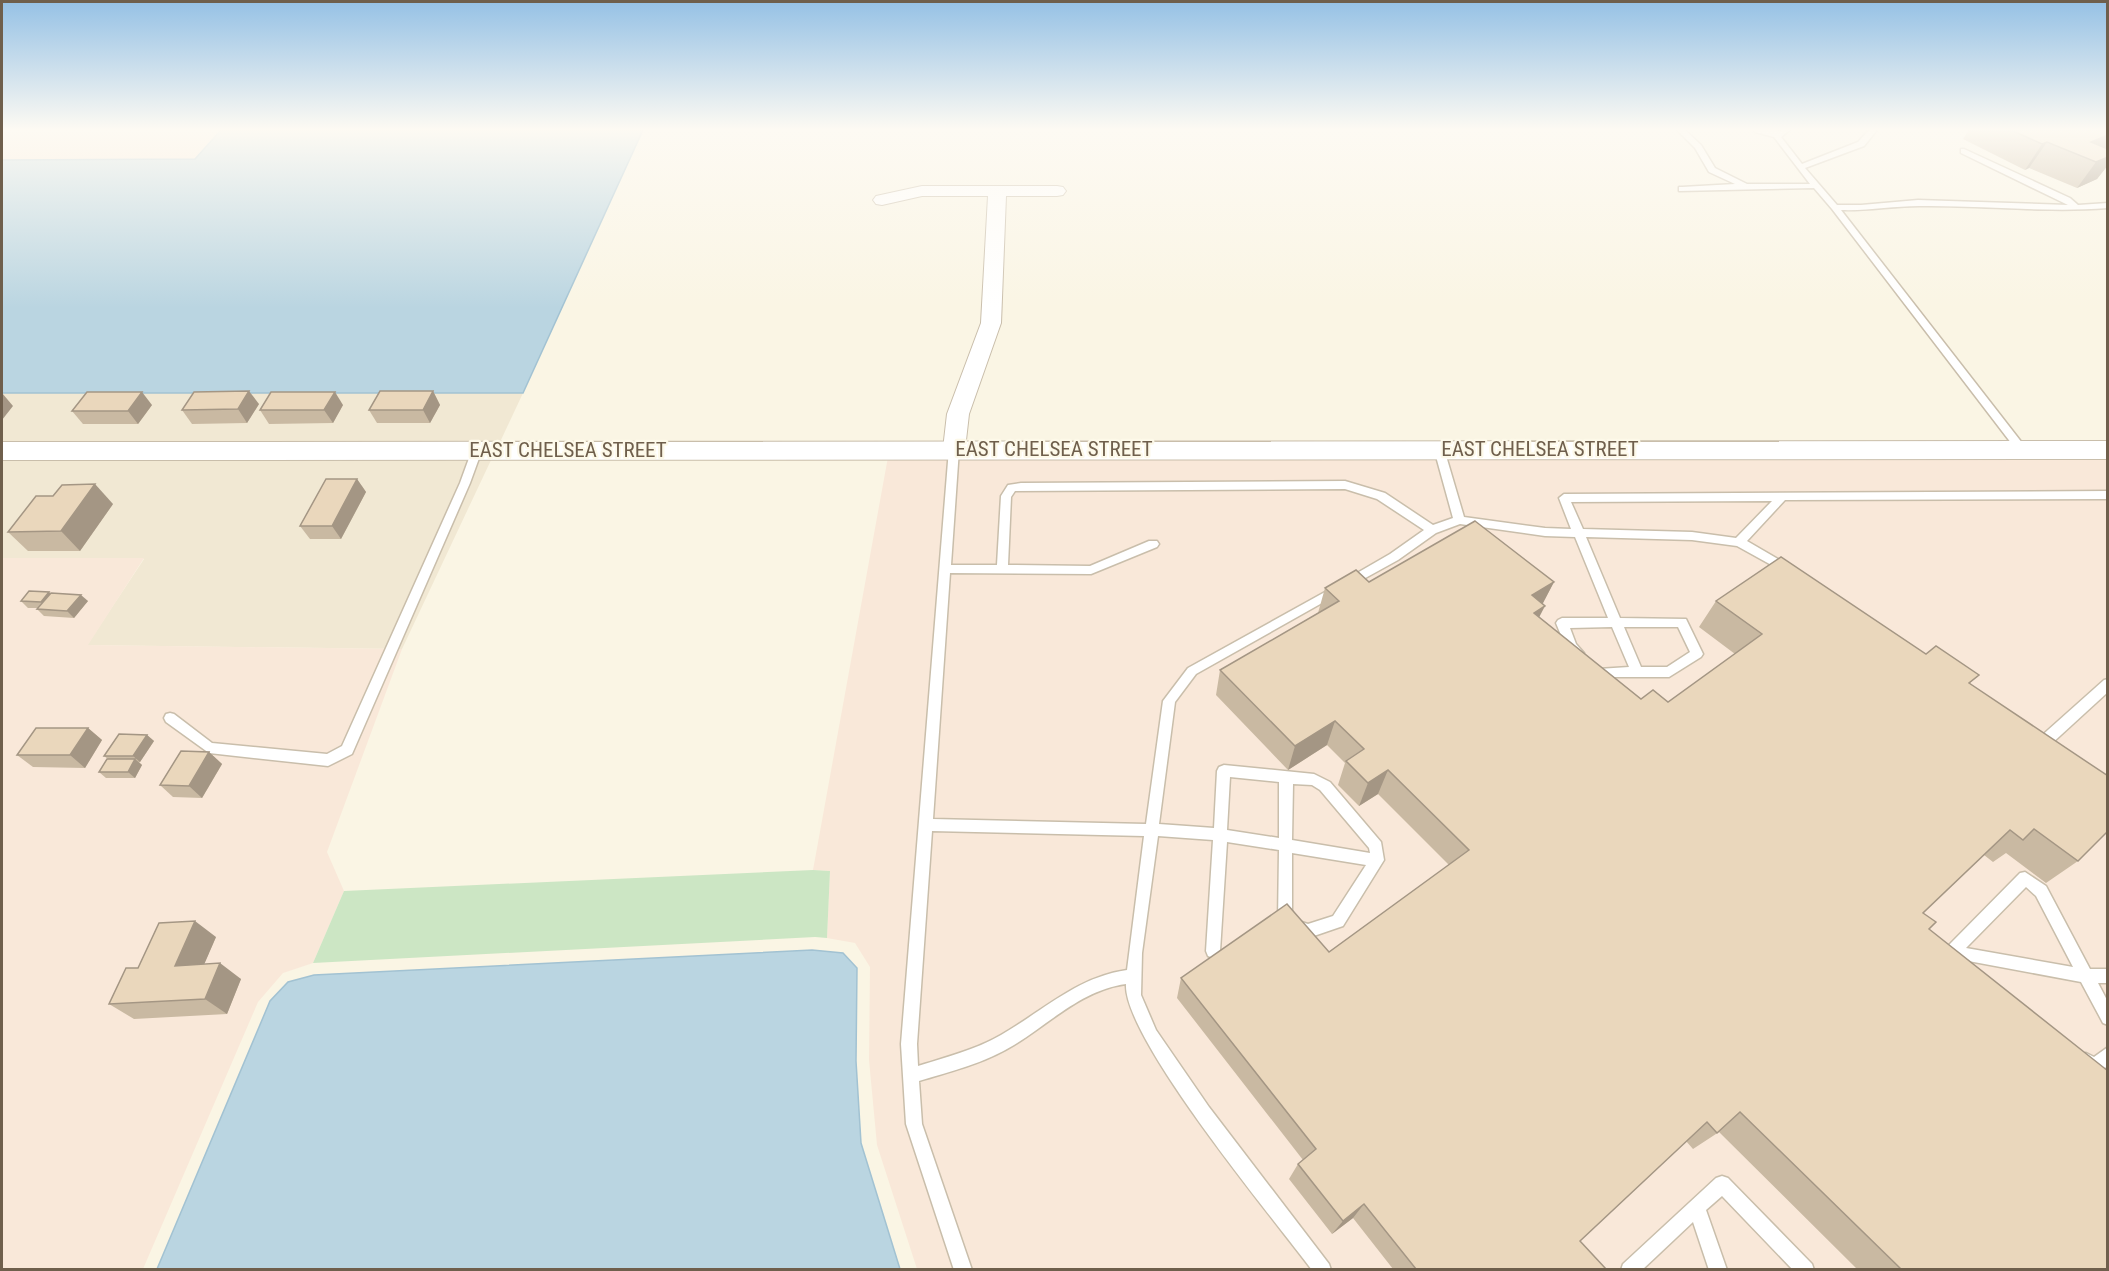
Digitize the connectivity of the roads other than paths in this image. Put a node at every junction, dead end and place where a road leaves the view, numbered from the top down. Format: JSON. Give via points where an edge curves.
{"nodes":[{"id":1,"x":1820,"y":189,"type":"edge"},
{"id":2,"x":2045,"y":189,"type":"edge"},
{"id":3,"x":1057,"y":191,"type":"dead end"},
{"id":4,"x":997,"y":192,"type":"junction"},
{"id":5,"x":882,"y":200,"type":"dead end"},
{"id":6,"x":2108,"y":205,"type":"edge"},
{"id":7,"x":1834,"y":207,"type":"junction"},
{"id":8,"x":2076,"y":208,"type":"junction"},
{"id":9,"x":954,"y":449,"type":"junction"},
{"id":10,"x":1439,"y":449,"type":"junction"},
{"id":11,"x":477,"y":450,"type":"junction"},
{"id":12,"x":2022,"y":450,"type":"junction"},
{"id":13,"x":2108,"y":450,"type":"edge"},
{"id":14,"x":2,"y":451,"type":"edge"},
{"id":15,"x":2108,"y":495,"type":"edge"},
{"id":16,"x":1782,"y":497,"type":"junction"},
{"id":17,"x":1459,"y":520,"type":"junction"},
{"id":18,"x":1432,"y":530,"type":"junction"},
{"id":19,"x":1578,"y":533,"type":"junction"},
{"id":20,"x":1739,"y":542,"type":"junction"},
{"id":21,"x":1153,"y":544,"type":"dead end"},
{"id":22,"x":944,"y":569,"type":"junction"},
{"id":23,"x":1002,"y":569,"type":"junction"},
{"id":24,"x":1800,"y":579,"type":"edge"},
{"id":25,"x":1616,"y":622,"type":"junction"},
{"id":26,"x":1595,"y":665,"type":"junction"},
{"id":27,"x":1636,"y":672,"type":"junction"},
{"id":28,"x":2108,"y":684,"type":"edge"},
{"id":29,"x":1620,"y":685,"type":"edge"},
{"id":30,"x":170,"y":718,"type":"dead end"},
{"id":31,"x":2044,"y":742,"type":"edge"},
{"id":32,"x":1286,"y":777,"type":"junction"},
{"id":33,"x":927,"y":825,"type":"junction"},
{"id":34,"x":1153,"y":830,"type":"junction"},
{"id":35,"x":1220,"y":835,"type":"junction"},
{"id":36,"x":1285,"y":845,"type":"junction"},
{"id":37,"x":1377,"y":860,"type":"junction"},
{"id":38,"x":1213,"y":951,"type":"dead end"},
{"id":39,"x":1952,"y":952,"type":"junction"},
{"id":40,"x":1979,"y":974,"type":"edge"},
{"id":41,"x":1134,"y":976,"type":"junction"},
{"id":42,"x":2086,"y":976,"type":"junction"},
{"id":43,"x":2108,"y":976,"type":"edge"},
{"id":44,"x":2108,"y":1018,"type":"edge"},
{"id":45,"x":2076,"y":1053,"type":"edge"},
{"id":46,"x":2108,"y":1055,"type":"edge"},
{"id":47,"x":911,"y":1076,"type":"junction"},
{"id":48,"x":1697,"y":1207,"type":"junction"},
{"id":49,"x":963,"y":1269,"type":"edge"},
{"id":50,"x":1323,"y":1269,"type":"edge"},
{"id":51,"x":1629,"y":1269,"type":"edge"},
{"id":52,"x":1718,"y":1269,"type":"edge"},
{"id":53,"x":1806,"y":1269,"type":"edge"}],
"edges":[{"from":1,"to":7,"type":"lane"},
{"from":2,"to":8,"type":"lane"},
{"from":3,"to":4,"type":"street"},
{"from":4,"to":5,"type":"street","via":[[922,191]]},
{"from":4,"to":9,"type":"street","via":[[991,323],[958,414]]},
{"from":6,"to":8,"type":"lane"},
{"from":7,"to":8,"type":"lane","via":[[1918,203]]},
{"from":7,"to":12,"type":"lane"},
{"from":9,"to":10,"type":"street","name":"EAST CHELSEA STREET"},
{"from":9,"to":11,"type":"street","name":"EAST CHELSEA STREET"},
{"from":9,"to":22,"type":"lane"},
{"from":10,"to":12,"type":"street","name":"EAST CHELSEA STREET"},
{"from":10,"to":17,"type":"lane"},
{"from":11,"to":14,"type":"street","name":"EAST CHELSEA STREET"},
{"from":11,"to":30,"type":"lane","via":[[346,750],[328,760],[209,748]]},
{"from":12,"to":13,"type":"street","name":"EAST CHELSEA STREET"},
{"from":15,"to":16,"type":"lane"},
{"from":16,"to":19,"type":"lane","via":[[1564,498]]},
{"from":16,"to":20,"type":"lane"},
{"from":17,"to":18,"type":"lane"},
{"from":17,"to":19,"type":"lane"},
{"from":18,"to":23,"type":"lane","via":[[1388,498],[1366,488],[1345,485],[1021,487],[1012,488],[1006,496]]},
{"from":18,"to":34,"type":"lane","via":[[1394,557],[1192,671],[1169,701]]},
{"from":19,"to":20,"type":"lane","via":[[1692,536]]},
{"from":19,"to":25,"type":"lane"},
{"from":20,"to":24,"type":"lane"},
{"from":21,"to":23,"type":"lane","via":[[1091,570]]},
{"from":22,"to":23,"type":"lane"},
{"from":22,"to":33,"type":"lane"},
{"from":25,"to":26,"type":"lane","via":[[1562,622],[1571,647]]},
{"from":25,"to":27,"type":"lane"},
{"from":25,"to":27,"type":"lane","via":[[1682,622],[1697,654],[1669,672]]},
{"from":26,"to":27,"type":"lane"},
{"from":26,"to":29,"type":"lane"},
{"from":28,"to":31,"type":"lane"},
{"from":32,"to":35,"type":"lane","via":[[1224,771]]},
{"from":32,"to":36,"type":"lane"},
{"from":32,"to":37,"type":"lane","via":[[1314,780],[1325,786],[1376,846]]},
{"from":33,"to":34,"type":"lane"},
{"from":33,"to":47,"type":"lane","via":[[909,1044]]},
{"from":34,"to":35,"type":"lane"},
{"from":34,"to":41,"type":"lane"},
{"from":35,"to":36,"type":"lane"},
{"from":35,"to":38,"type":"lane"},
{"from":36,"to":37,"type":"lane"},
{"from":36,"to":37,"type":"lane","via":[[1286,921],[1288,926],[1308,931],[1338,921]]},
{"from":39,"to":40,"type":"lane"},
{"from":39,"to":42,"type":"lane"},
{"from":39,"to":42,"type":"lane","via":[[2025,878],[2041,891]]},
{"from":41,"to":47,"type":"lane","via":[[1114,977],[1088,987],[990,1049]]},
{"from":41,"to":50,"type":"lane","via":[[1133,995],[1150,1035],[1203,1113]]},
{"from":42,"to":43,"type":"lane"},
{"from":42,"to":44,"type":"lane"},
{"from":45,"to":46,"type":"lane","via":[[2094,1067]]},
{"from":47,"to":49,"type":"lane","via":[[914,1124]]},
{"from":48,"to":51,"type":"lane"},
{"from":48,"to":52,"type":"lane"},
{"from":48,"to":53,"type":"lane","via":[[1722,1184]]}]}
